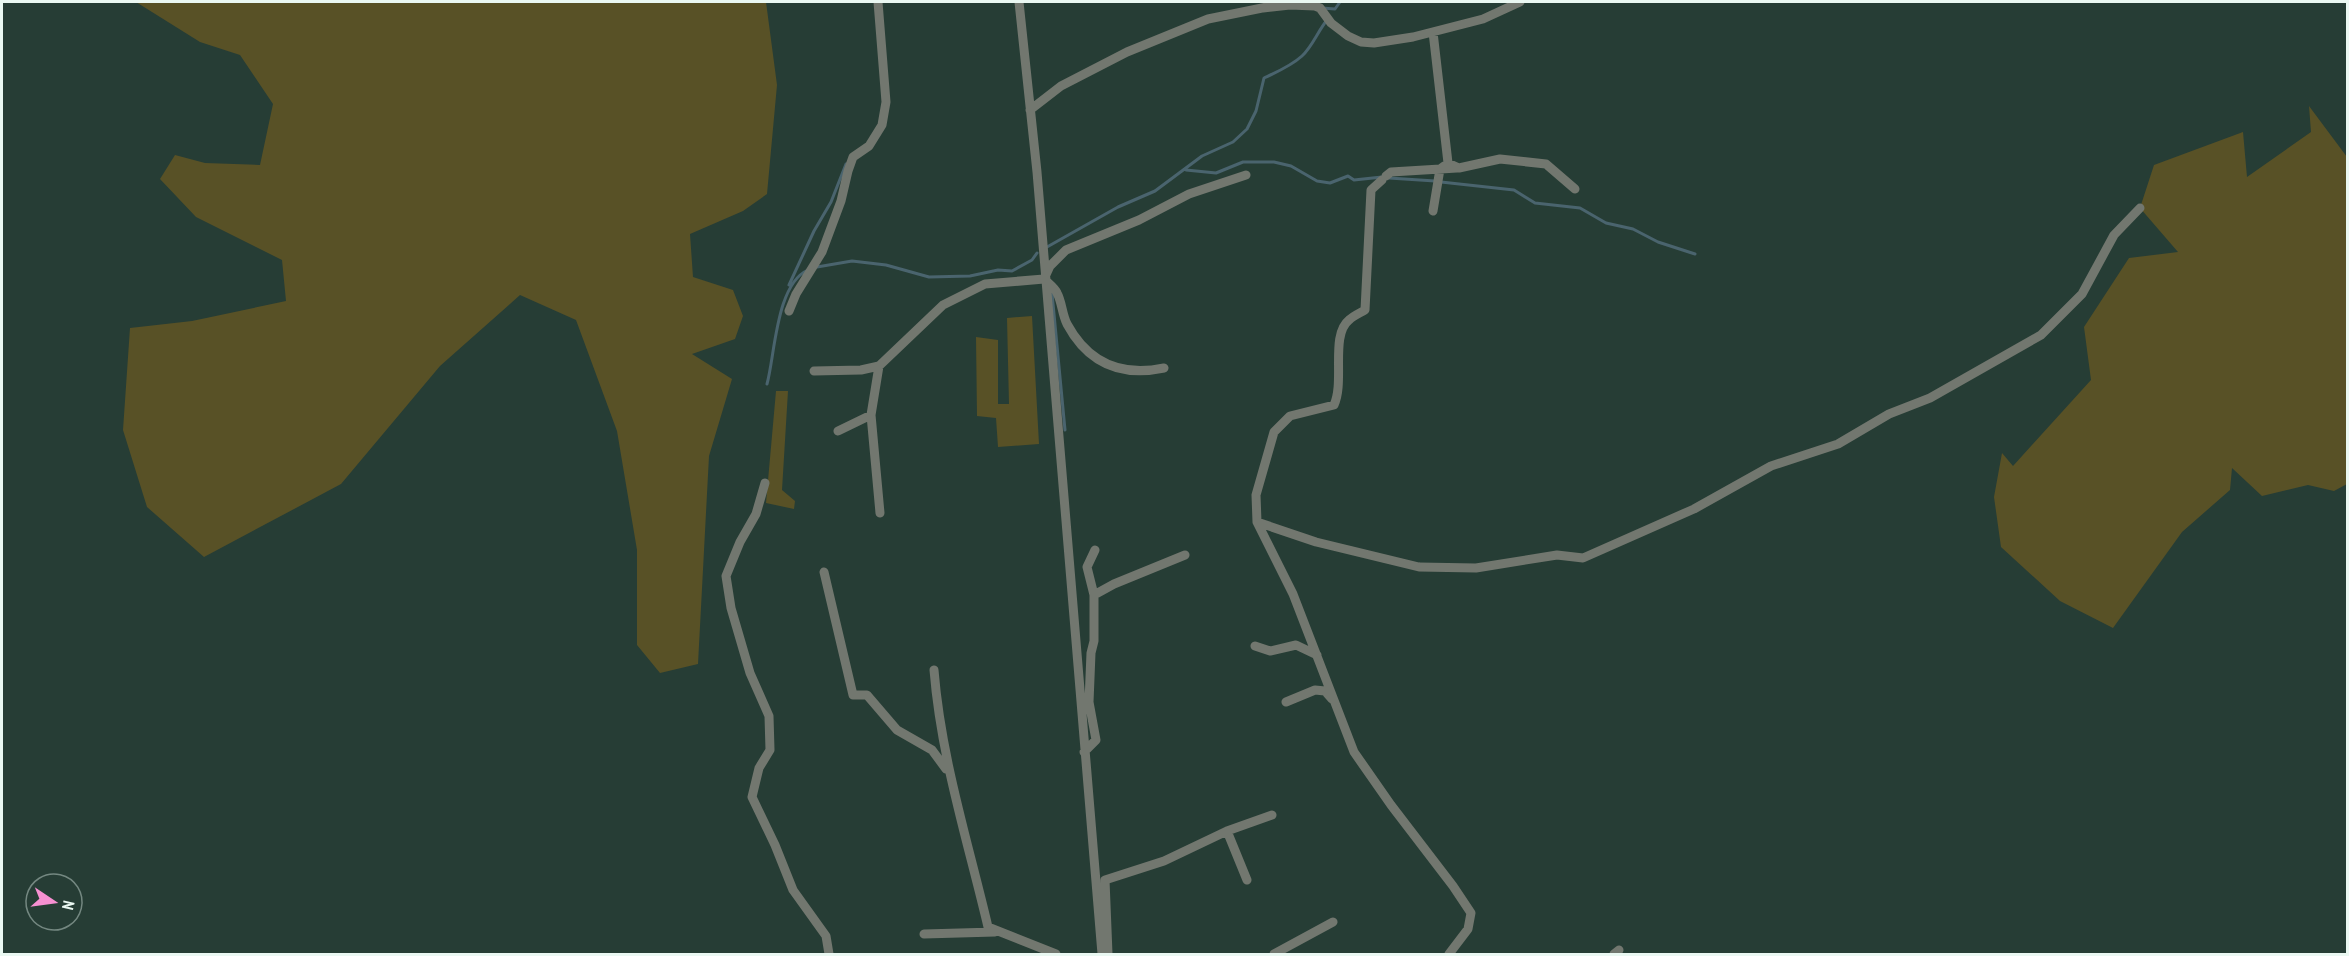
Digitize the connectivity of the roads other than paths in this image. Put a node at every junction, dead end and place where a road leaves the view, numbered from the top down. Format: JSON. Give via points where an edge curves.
{"nodes":[{"id":1,"x":878,"y":2,"type":"edge"},
{"id":2,"x":1019,"y":2,"type":"edge"},
{"id":3,"x":1280,"y":2,"type":"edge"},
{"id":4,"x":1520,"y":2,"type":"edge"},
{"id":5,"x":1263,"y":8,"type":"junction"},
{"id":6,"x":1433,"y":32,"type":"junction"},
{"id":7,"x":1030,"y":110,"type":"junction"},
{"id":8,"x":1448,"y":163,"type":"junction"},
{"id":9,"x":1459,"y":168,"type":"junction"},
{"id":10,"x":1440,"y":169,"type":"junction"},
{"id":11,"x":1245,"y":175,"type":"dead end"},
{"id":12,"x":1575,"y":189,"type":"dead end"},
{"id":13,"x":2140,"y":208,"type":"dead end"},
{"id":14,"x":1432,"y":212,"type":"dead end"},
{"id":15,"x":1044,"y":279,"type":"junction"},
{"id":16,"x":789,"y":311,"type":"dead end"},
{"id":17,"x":879,"y":366,"type":"junction"},
{"id":18,"x":1164,"y":368,"type":"dead end"},
{"id":19,"x":814,"y":370,"type":"dead end"},
{"id":20,"x":871,"y":414,"type":"junction"},
{"id":21,"x":838,"y":431,"type":"dead end"},
{"id":22,"x":765,"y":483,"type":"dead end"},
{"id":23,"x":880,"y":513,"type":"dead end"},
{"id":24,"x":1257,"y":522,"type":"junction"},
{"id":25,"x":1095,"y":549,"type":"dead end"},
{"id":26,"x":1185,"y":555,"type":"dead end"},
{"id":27,"x":824,"y":572,"type":"dead end"},
{"id":28,"x":1094,"y":595,"type":"junction"},
{"id":29,"x":1255,"y":646,"type":"dead end"},
{"id":30,"x":1317,"y":655,"type":"junction"},
{"id":31,"x":934,"y":670,"type":"dead end"},
{"id":32,"x":1286,"y":702,"type":"dead end"},
{"id":33,"x":1335,"y":703,"type":"junction"},
{"id":34,"x":1084,"y":752,"type":"junction"},
{"id":35,"x":950,"y":776,"type":"junction"},
{"id":36,"x":1272,"y":815,"type":"dead end"},
{"id":37,"x":1227,"y":831,"type":"junction"},
{"id":38,"x":1247,"y":880,"type":"dead end"},
{"id":39,"x":1333,"y":922,"type":"dead end"},
{"id":40,"x":997,"y":932,"type":"junction"},
{"id":41,"x":924,"y":934,"type":"dead end"},
{"id":42,"x":829,"y":954,"type":"edge"},
{"id":43,"x":1056,"y":954,"type":"edge"},
{"id":44,"x":1102,"y":954,"type":"edge"},
{"id":45,"x":1108,"y":954,"type":"edge"},
{"id":46,"x":1274,"y":954,"type":"edge"},
{"id":47,"x":1449,"y":954,"type":"edge"}],
"edges":[{"from":1,"to":16,"type":"street","via":[[886,102],[882,125],[869,147],[853,158],[822,252]]},
{"from":2,"to":7,"type":"street"},
{"from":3,"to":5,"type":"street"},
{"from":4,"to":6,"type":"street","via":[[1483,19]]},
{"from":5,"to":6,"type":"street","via":[[1315,6],[1331,23],[1361,42]]},
{"from":5,"to":7,"type":"street","via":[[1208,19],[1127,52],[1061,86]]},
{"from":6,"to":8,"type":"street"},
{"from":7,"to":15,"type":"street"},
{"from":8,"to":9,"type":"street"},
{"from":8,"to":10,"type":"street"},
{"from":9,"to":10,"type":"street"},
{"from":9,"to":12,"type":"street","via":[[1500,159],[1546,164]]},
{"from":10,"to":14,"type":"street"},
{"from":10,"to":24,"type":"street","via":[[1391,172],[1371,190],[1365,310],[1347,320],[1340,334],[1339,394],[1334,405],[1290,416],[1274,432],[1256,495]]},
{"from":11,"to":15,"type":"street","via":[[1188,194],[1066,250],[1050,266]]},
{"from":13,"to":24,"type":"street","via":[[2114,235],[2082,294],[2041,335],[1838,444],[1771,466],[1694,509],[1583,558],[1557,555],[1476,568],[1419,567],[1316,542]]},
{"from":15,"to":17,"type":"street","via":[[985,284],[943,305]]},
{"from":15,"to":18,"type":"street","via":[[1057,291],[1076,338],[1095,358],[1120,369],[1143,372]]},
{"from":15,"to":34,"type":"street"},
{"from":17,"to":19,"type":"street"},
{"from":17,"to":20,"type":"street"},
{"from":20,"to":21,"type":"street"},
{"from":20,"to":23,"type":"street"},
{"from":22,"to":42,"type":"street","via":[[756,514],[726,576],[750,673],[769,716],[770,750],[759,768],[752,797],[793,890],[826,936]]},
{"from":24,"to":30,"type":"street","via":[[1293,594]]},
{"from":25,"to":28,"type":"street","via":[[1087,567]]},
{"from":26,"to":28,"type":"street"},
{"from":27,"to":35,"type":"street","via":[[853,694],[867,695],[897,730],[932,750]]},
{"from":28,"to":34,"type":"street","via":[[1089,702],[1096,740]]},
{"from":29,"to":30,"type":"street","via":[[1270,651],[1296,645]]},
{"from":30,"to":33,"type":"street"},
{"from":31,"to":35,"type":"street","via":[[937,710]]},
{"from":32,"to":33,"type":"street","via":[[1315,690],[1325,691]]},
{"from":33,"to":47,"type":"street","via":[[1354,752],[1471,913],[1468,929]]},
{"from":34,"to":44,"type":"street"},
{"from":35,"to":40,"type":"street","via":[[988,927]]},
{"from":36,"to":37,"type":"street"},
{"from":37,"to":38,"type":"street"},
{"from":37,"to":45,"type":"street","via":[[1164,861],[1105,880]]},
{"from":39,"to":46,"type":"street"},
{"from":40,"to":41,"type":"street"},
{"from":40,"to":43,"type":"street"}]}
